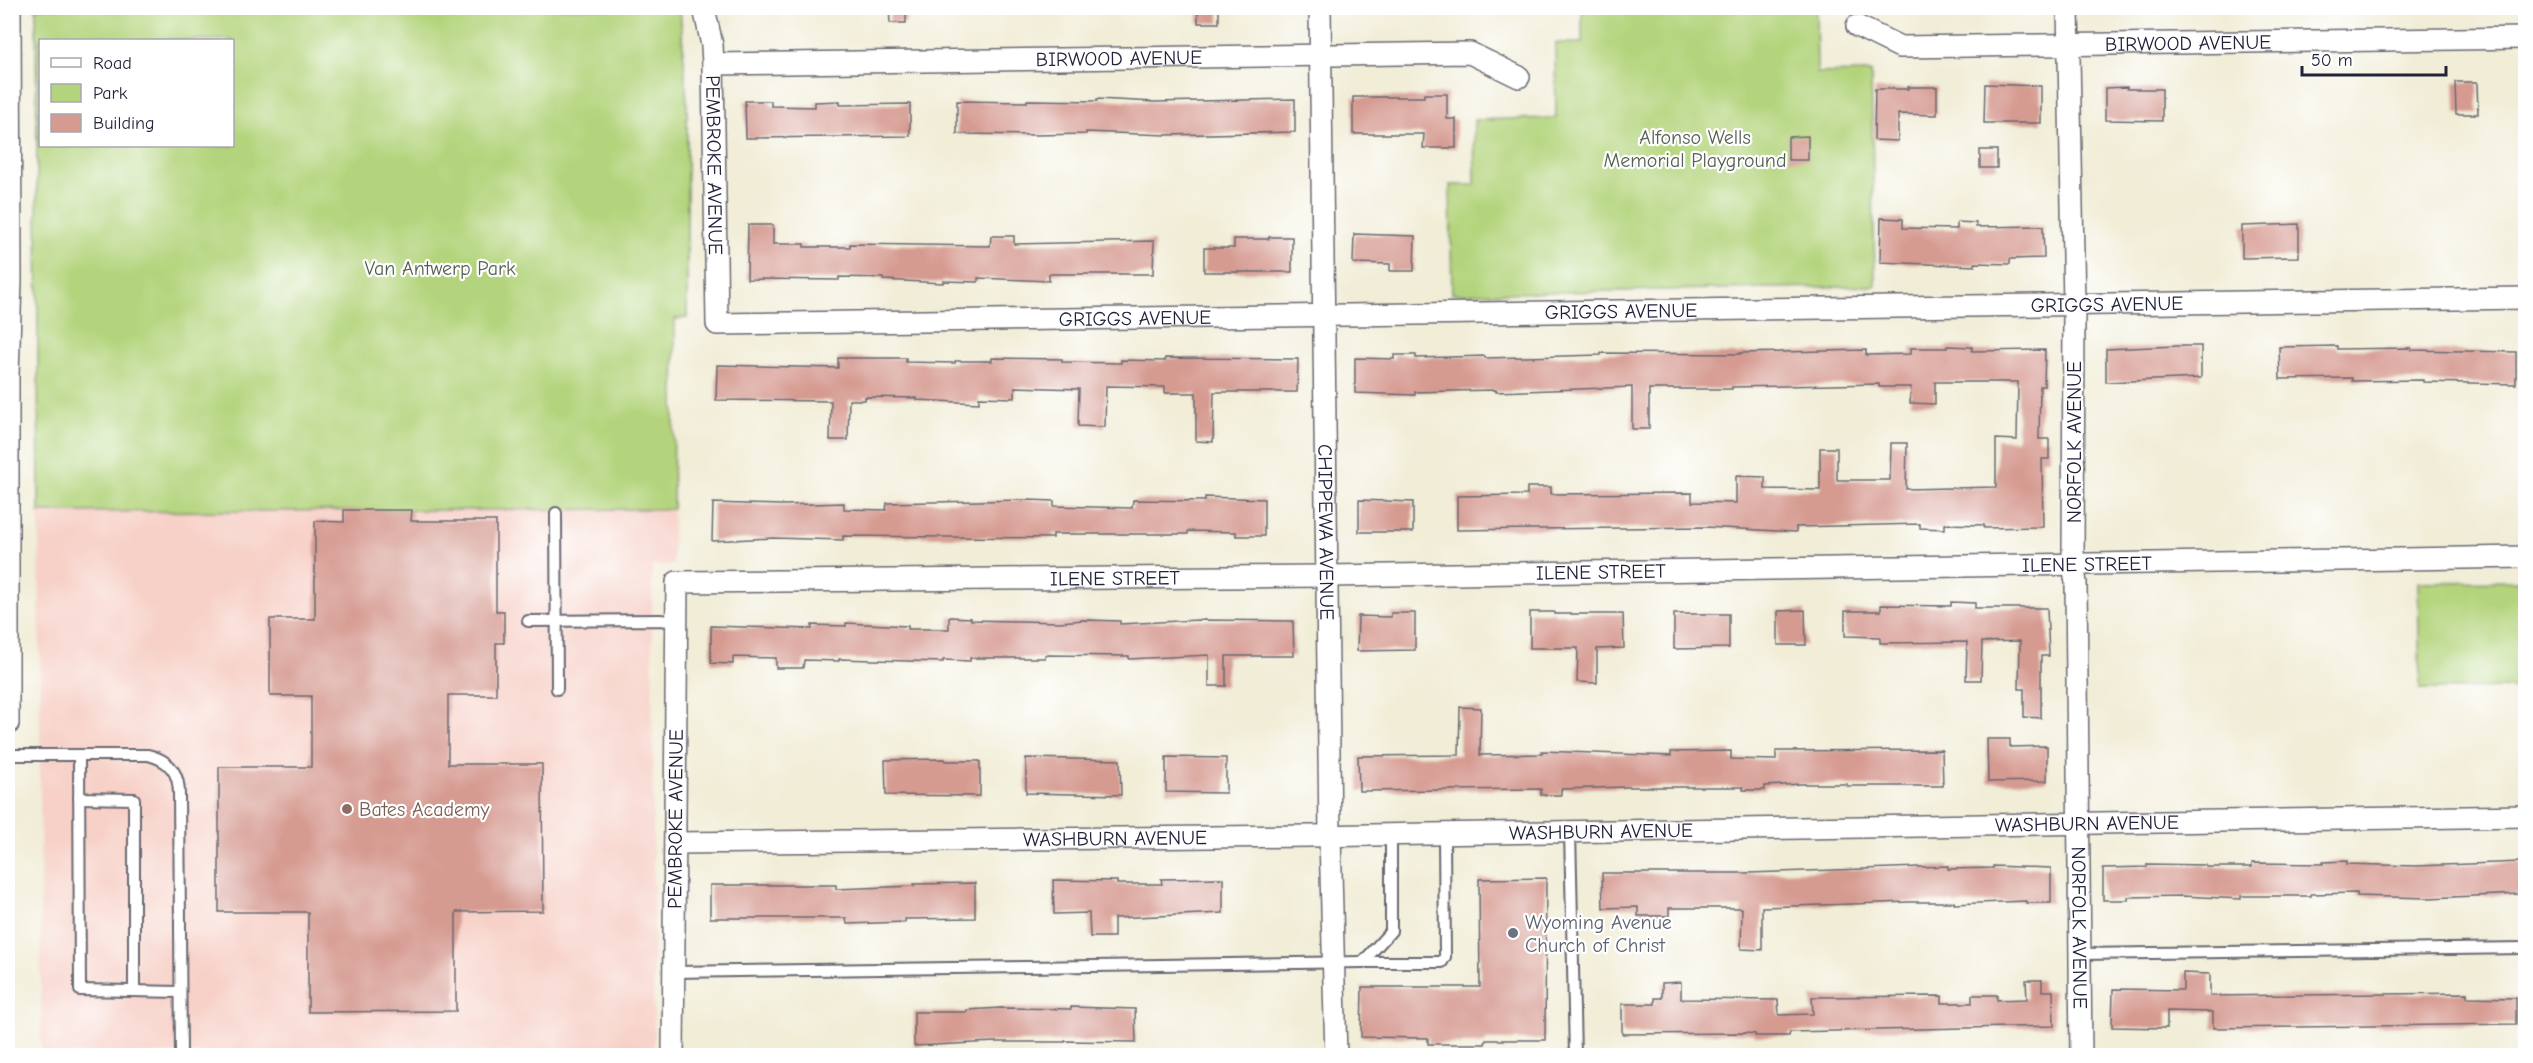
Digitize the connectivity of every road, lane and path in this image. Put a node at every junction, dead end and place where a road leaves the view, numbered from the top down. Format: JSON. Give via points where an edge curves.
{"nodes":[{"id":1,"x":10,"y":8,"type":"edge"},
{"id":2,"x":704,"y":8,"type":"edge"},
{"id":3,"x":1320,"y":8,"type":"edge"},
{"id":4,"x":2068,"y":8,"type":"edge"},
{"id":5,"x":1857,"y":26,"type":"dead end"},
{"id":6,"x":2526,"y":38,"type":"edge"},
{"id":7,"x":2068,"y":44,"type":"junction"},
{"id":8,"x":1321,"y":56,"type":"junction"},
{"id":9,"x":8,"y":64,"type":"edge"},
{"id":10,"x":713,"y":64,"type":"junction"},
{"id":11,"x":1519,"y":77,"type":"dead end"},
{"id":12,"x":2526,"y":298,"type":"edge"},
{"id":13,"x":2074,"y":304,"type":"junction"},
{"id":14,"x":1323,"y":314,"type":"junction"},
{"id":15,"x":9,"y":323,"type":"edge"},
{"id":16,"x":717,"y":324,"type":"joint"},
{"id":17,"x":556,"y":513,"type":"dead end"},
{"id":18,"x":2526,"y":557,"type":"edge"},
{"id":19,"x":2073,"y":563,"type":"junction"},
{"id":20,"x":1328,"y":576,"type":"junction"},
{"id":21,"x":676,"y":582,"type":"joint"},
{"id":22,"x":8,"y":583,"type":"edge"},
{"id":23,"x":528,"y":621,"type":"dead end"},
{"id":24,"x":558,"y":621,"type":"junction"},
{"id":25,"x":676,"y":622,"type":"junction"},
{"id":26,"x":557,"y":689,"type":"dead end"},
{"id":27,"x":8,"y":724,"type":"edge"},
{"id":28,"x":8,"y":755,"type":"edge"},
{"id":29,"x":79,"y":755,"type":"junction"},
{"id":30,"x":79,"y":798,"type":"junction"},
{"id":31,"x":2526,"y":816,"type":"edge"},
{"id":32,"x":2080,"y":823,"type":"junction"},
{"id":33,"x":1570,"y":831,"type":"junction"},
{"id":34,"x":1391,"y":834,"type":"junction"},
{"id":35,"x":1444,"y":834,"type":"junction"},
{"id":36,"x":1330,"y":836,"type":"junction"},
{"id":37,"x":675,"y":843,"type":"junction"},
{"id":38,"x":2526,"y":948,"type":"edge"},
{"id":39,"x":2081,"y":954,"type":"junction"},
{"id":40,"x":1363,"y":962,"type":"junction"},
{"id":41,"x":1333,"y":963,"type":"junction"},
{"id":42,"x":674,"y":972,"type":"junction"},
{"id":43,"x":134,"y":990,"type":"junction"},
{"id":44,"x":180,"y":992,"type":"junction"},
{"id":45,"x":181,"y":1056,"type":"edge"},
{"id":46,"x":673,"y":1056,"type":"edge"},
{"id":47,"x":1336,"y":1056,"type":"edge"},
{"id":48,"x":1575,"y":1056,"type":"edge"},
{"id":49,"x":2081,"y":1056,"type":"edge"}],
"edges":[{"from":1,"to":9,"type":"street"},
{"from":2,"to":10,"type":"street","name":"PEMBROKE AVENUE"},
{"from":3,"to":8,"type":"street","name":"CHIPPEWA AVENUE"},
{"from":4,"to":7,"type":"street","name":"NORFOLK AVENUE"},
{"from":5,"to":7,"type":"street","name":"BIRWOOD AVENUE","via":[[1900,47]]},
{"from":6,"to":7,"type":"street","name":"BIRWOOD AVENUE"},
{"from":7,"to":13,"type":"street","name":"NORFOLK AVENUE"},
{"from":8,"to":10,"type":"street","name":"BIRWOOD AVENUE"},
{"from":8,"to":11,"type":"street","name":"BIRWOOD AVENUE","via":[[1470,53]]},
{"from":8,"to":14,"type":"street","name":"CHIPPEWA AVENUE"},
{"from":9,"to":15,"type":"street"},
{"from":10,"to":16,"type":"street","name":"PEMBROKE AVENUE"},
{"from":12,"to":13,"type":"street","name":"GRIGGS AVENUE"},
{"from":13,"to":14,"type":"street","name":"GRIGGS AVENUE"},
{"from":13,"to":19,"type":"street","name":"NORFOLK AVENUE"},
{"from":14,"to":16,"type":"street","name":"GRIGGS AVENUE"},
{"from":14,"to":20,"type":"street","name":"CHIPPEWA AVENUE"},
{"from":15,"to":22,"type":"street"},
{"from":17,"to":24,"type":"lane"},
{"from":18,"to":19,"type":"street","name":"ILENE STREET"},
{"from":19,"to":20,"type":"street","name":"ILENE STREET"},
{"from":19,"to":32,"type":"street","name":"NORFOLK AVENUE"},
{"from":20,"to":21,"type":"street","name":"ILENE STREET"},
{"from":20,"to":36,"type":"street","name":"CHIPPEWA AVENUE"},
{"from":21,"to":25,"type":"street","name":"PEMBROKE AVENUE"},
{"from":22,"to":27,"type":"street"},
{"from":23,"to":24,"type":"lane"},
{"from":24,"to":25,"type":"lane"},
{"from":24,"to":26,"type":"lane"},
{"from":25,"to":37,"type":"street","name":"PEMBROKE AVENUE"},
{"from":28,"to":29,"type":"lane"},
{"from":29,"to":30,"type":"lane"},
{"from":29,"to":44,"type":"lane","via":[[148,755],[162,758],[177,775]]},
{"from":30,"to":43,"type":"lane","via":[[80,990]]},
{"from":30,"to":43,"type":"lane","via":[[134,799]]},
{"from":31,"to":32,"type":"street","name":"WASHBURN AVENUE"},
{"from":32,"to":33,"type":"street","name":"WASHBURN AVENUE"},
{"from":32,"to":39,"type":"street","name":"NORFOLK AVENUE"},
{"from":33,"to":35,"type":"street","name":"WASHBURN AVENUE"},
{"from":33,"to":48,"type":"lane"},
{"from":34,"to":35,"type":"street","name":"WASHBURN AVENUE"},
{"from":34,"to":36,"type":"street","name":"WASHBURN AVENUE"},
{"from":34,"to":40,"type":"lane","via":[[1391,931]]},
{"from":35,"to":40,"type":"lane","via":[[1442,962]]},
{"from":36,"to":37,"type":"street","name":"WASHBURN AVENUE"},
{"from":36,"to":41,"type":"street","name":"CHIPPEWA AVENUE"},
{"from":37,"to":42,"type":"street","name":"PEMBROKE AVENUE"},
{"from":38,"to":39,"type":"lane"},
{"from":39,"to":49,"type":"street","name":"NORFOLK AVENUE"},
{"from":40,"to":41,"type":"lane"},
{"from":41,"to":42,"type":"lane"},
{"from":41,"to":47,"type":"street","name":"CHIPPEWA AVENUE"},
{"from":42,"to":46,"type":"street","name":"PEMBROKE AVENUE"},
{"from":43,"to":44,"type":"lane"},
{"from":44,"to":45,"type":"lane"}]}
